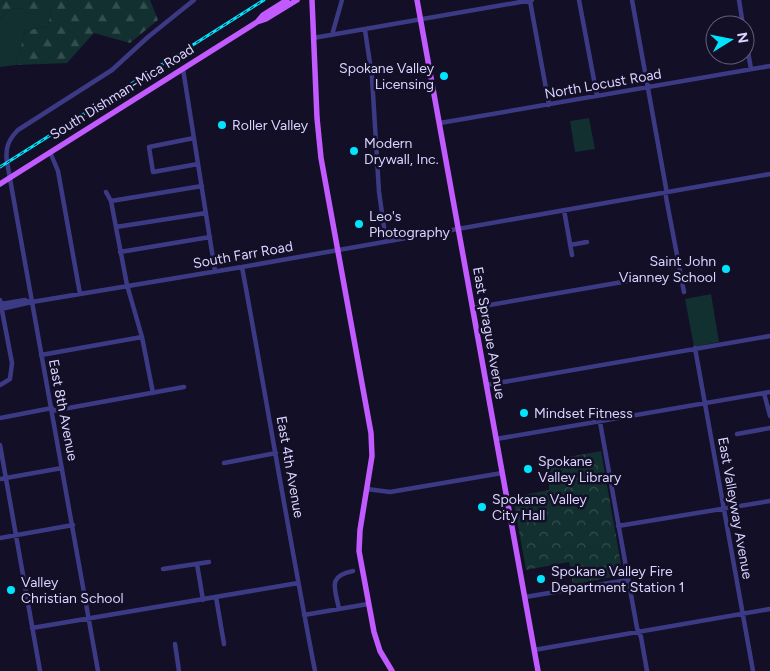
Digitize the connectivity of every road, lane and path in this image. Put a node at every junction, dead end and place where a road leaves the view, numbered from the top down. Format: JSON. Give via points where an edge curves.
{"nodes":[{"id":1,"x":194,"y":0,"type":"edge"},
{"id":2,"x":287,"y":0,"type":"edge"},
{"id":3,"x":297,"y":0,"type":"edge"},
{"id":4,"x":312,"y":0,"type":"edge"},
{"id":5,"x":342,"y":0,"type":"edge"},
{"id":6,"x":416,"y":0,"type":"edge"},
{"id":7,"x":531,"y":0,"type":"edge"},
{"id":8,"x":579,"y":0,"type":"edge"},
{"id":9,"x":632,"y":0,"type":"edge"},
{"id":10,"x":739,"y":0,"type":"edge"},
{"id":11,"x":741,"y":15,"type":"edge"},
{"id":12,"x":420,"y":20,"type":"junction"},
{"id":13,"x":257,"y":22,"type":"junction"},
{"id":14,"x":365,"y":30,"type":"junction"},
{"id":15,"x":332,"y":35,"type":"junction"},
{"id":16,"x":313,"y":38,"type":"junction"},
{"id":17,"x":750,"y":65,"type":"edge"},
{"id":18,"x":770,"y":66,"type":"edge"},
{"id":19,"x":182,"y":69,"type":"junction"},
{"id":20,"x":751,"y":69,"type":"junction"},
{"id":21,"x":648,"y":88,"type":"junction"},
{"id":22,"x":597,"y":96,"type":"junction"},
{"id":23,"x":549,"y":105,"type":"junction"},
{"id":24,"x":440,"y":123,"type":"junction"},
{"id":25,"x":194,"y":138,"type":"junction"},
{"id":26,"x":50,"y":152,"type":"junction"},
{"id":27,"x":6,"y":153,"type":"junction"},
{"id":28,"x":0,"y":154,"type":"edge"},
{"id":29,"x":198,"y":164,"type":"junction"},
{"id":30,"x":770,"y":174,"type":"edge"},
{"id":31,"x":10,"y":177,"type":"junction"},
{"id":32,"x":0,"y":184,"type":"edge"},
{"id":33,"x":202,"y":186,"type":"junction"},
{"id":34,"x":106,"y":192,"type":"dead end"},
{"id":35,"x":666,"y":192,"type":"junction"},
{"id":36,"x":111,"y":201,"type":"junction"},
{"id":37,"x":564,"y":210,"type":"junction"},
{"id":38,"x":206,"y":212,"type":"junction"},
{"id":39,"x":116,"y":227,"type":"junction"},
{"id":40,"x":458,"y":229,"type":"junction"},
{"id":41,"x":210,"y":237,"type":"junction"},
{"id":42,"x":386,"y":241,"type":"junction"},
{"id":43,"x":587,"y":242,"type":"dead end"},
{"id":44,"x":570,"y":245,"type":"junction"},
{"id":45,"x":337,"y":250,"type":"junction"},
{"id":46,"x":120,"y":252,"type":"junction"},
{"id":47,"x":572,"y":255,"type":"dead end"},
{"id":48,"x":242,"y":267,"type":"junction"},
{"id":49,"x":215,"y":272,"type":"junction"},
{"id":50,"x":634,"y":280,"type":"dead end"},
{"id":51,"x":128,"y":286,"type":"junction"},
{"id":52,"x":684,"y":292,"type":"dead end"},
{"id":53,"x":80,"y":294,"type":"junction"},
{"id":54,"x":32,"y":302,"type":"junction"},
{"id":55,"x":1,"y":304,"type":"edge"},
{"id":56,"x":472,"y":308,"type":"junction"},
{"id":57,"x":142,"y":336,"type":"junction"},
{"id":58,"x":770,"y":336,"type":"edge"},
{"id":59,"x":694,"y":348,"type":"junction"},
{"id":60,"x":41,"y":355,"type":"junction"},
{"id":61,"x":0,"y":385,"type":"edge"},
{"id":62,"x":486,"y":385,"type":"junction"},
{"id":63,"x":184,"y":387,"type":"dead end"},
{"id":64,"x":770,"y":392,"type":"edge"},
{"id":65,"x":153,"y":393,"type":"junction"},
{"id":66,"x":764,"y":393,"type":"junction"},
{"id":67,"x":704,"y":403,"type":"junction"},
{"id":68,"x":52,"y":409,"type":"junction"},
{"id":69,"x":770,"y":416,"type":"edge"},
{"id":70,"x":0,"y":418,"type":"edge"},
{"id":71,"x":600,"y":422,"type":"junction"},
{"id":72,"x":770,"y":428,"type":"edge"},
{"id":73,"x":737,"y":434,"type":"dead end"},
{"id":74,"x":496,"y":439,"type":"junction"},
{"id":75,"x":0,"y":445,"type":"edge"},
{"id":76,"x":276,"y":453,"type":"junction"},
{"id":77,"x":224,"y":463,"type":"dead end"},
{"id":78,"x":62,"y":468,"type":"junction"},
{"id":79,"x":502,"y":473,"type":"junction"},
{"id":80,"x":3,"y":479,"type":"edge"},
{"id":81,"x":367,"y":489,"type":"junction"},
{"id":82,"x":770,"y":501,"type":"edge"},
{"id":83,"x":724,"y":509,"type":"junction"},
{"id":84,"x":72,"y":525,"type":"junction"},
{"id":85,"x":618,"y":526,"type":"junction"},
{"id":86,"x":17,"y":536,"type":"junction"},
{"id":87,"x":0,"y":538,"type":"edge"},
{"id":88,"x":210,"y":562,"type":"dead end"},
{"id":89,"x":197,"y":564,"type":"junction"},
{"id":90,"x":163,"y":569,"type":"dead end"},
{"id":91,"x":353,"y":571,"type":"dead end"},
{"id":92,"x":628,"y":580,"type":"junction"},
{"id":93,"x":298,"y":583,"type":"junction"},
{"id":94,"x":216,"y":597,"type":"junction"},
{"id":95,"x":525,"y":597,"type":"junction"},
{"id":96,"x":203,"y":600,"type":"junction"},
{"id":97,"x":368,"y":604,"type":"junction"},
{"id":98,"x":339,"y":609,"type":"junction"},
{"id":99,"x":770,"y":609,"type":"edge"},
{"id":100,"x":743,"y":614,"type":"junction"},
{"id":101,"x":304,"y":615,"type":"junction"},
{"id":102,"x":89,"y":619,"type":"junction"},
{"id":103,"x":32,"y":628,"type":"junction"},
{"id":104,"x":638,"y":632,"type":"junction"},
{"id":105,"x":175,"y":644,"type":"dead end"},
{"id":106,"x":224,"y":644,"type":"dead end"},
{"id":107,"x":534,"y":650,"type":"junction"},
{"id":108,"x":40,"y":671,"type":"edge"},
{"id":109,"x":98,"y":671,"type":"edge"},
{"id":110,"x":179,"y":671,"type":"edge"},
{"id":111,"x":315,"y":671,"type":"edge"},
{"id":112,"x":392,"y":671,"type":"edge"},
{"id":113,"x":538,"y":671,"type":"edge"},
{"id":114,"x":647,"y":671,"type":"edge"},
{"id":115,"x":753,"y":671,"type":"edge"}],
"edges":[{"from":1,"to":27,"type":"street","via":[[112,70],[18,130],[9,141]]},
{"from":2,"to":13,"type":"main road","name":"South Dishman-Mica Road"},
{"from":3,"to":13,"type":"main road","name":"South Dishman-Mica Road"},
{"from":4,"to":16,"type":"main road"},
{"from":5,"to":15,"type":"street"},
{"from":6,"to":12,"type":"main road","name":"East Sprague Avenue"},
{"from":7,"to":12,"type":"street"},
{"from":7,"to":23,"type":"street"},
{"from":8,"to":22,"type":"street"},
{"from":9,"to":21,"type":"street"},
{"from":10,"to":11,"type":"street"},
{"from":12,"to":14,"type":"street"},
{"from":12,"to":24,"type":"main road","name":"East Sprague Avenue"},
{"from":13,"to":19,"type":"main road","name":"South Dishman-Mica Road"},
{"from":14,"to":15,"type":"street"},
{"from":14,"to":42,"type":"street"},
{"from":15,"to":16,"type":"street"},
{"from":16,"to":45,"type":"main road","via":[[317,118]]},
{"from":17,"to":20,"type":"street"},
{"from":18,"to":20,"type":"street","name":"North Locust Road"},
{"from":19,"to":25,"type":"street"},
{"from":19,"to":26,"type":"main road","name":"South Dishman-Mica Road"},
{"from":20,"to":21,"type":"street","name":"North Locust Road"},
{"from":21,"to":22,"type":"street","name":"North Locust Road"},
{"from":21,"to":35,"type":"street"},
{"from":22,"to":23,"type":"street","name":"North Locust Road"},
{"from":23,"to":24,"type":"street","name":"North Locust Road"},
{"from":24,"to":40,"type":"main road","name":"East Sprague Avenue"},
{"from":25,"to":29,"type":"street"},
{"from":25,"to":29,"type":"street","via":[[149,147],[153,172]]},
{"from":26,"to":31,"type":"main road","name":"South Dishman-Mica Road"},
{"from":26,"to":53,"type":"street","via":[[58,171]]},
{"from":27,"to":28,"type":"street"},
{"from":27,"to":31,"type":"street","name":"East 8th Avenue"},
{"from":29,"to":33,"type":"street"},
{"from":30,"to":35,"type":"street","name":"South Farr Road"},
{"from":31,"to":32,"type":"main road","name":"South Dishman-Mica Road"},
{"from":31,"to":54,"type":"street","name":"East 8th Avenue"},
{"from":33,"to":36,"type":"street"},
{"from":33,"to":38,"type":"street"},
{"from":34,"to":36,"type":"street"},
{"from":35,"to":37,"type":"street","name":"South Farr Road"},
{"from":35,"to":52,"type":"street"},
{"from":36,"to":39,"type":"street"},
{"from":37,"to":40,"type":"street","name":"South Farr Road"},
{"from":37,"to":44,"type":"street"},
{"from":38,"to":39,"type":"street"},
{"from":38,"to":41,"type":"street"},
{"from":39,"to":46,"type":"street"},
{"from":40,"to":42,"type":"street","name":"South Farr Road"},
{"from":40,"to":56,"type":"main road","name":"East Sprague Avenue"},
{"from":41,"to":46,"type":"street"},
{"from":41,"to":49,"type":"street"},
{"from":42,"to":45,"type":"street","name":"South Farr Road"},
{"from":43,"to":44,"type":"street"},
{"from":44,"to":47,"type":"street"},
{"from":45,"to":48,"type":"street","name":"South Farr Road"},
{"from":45,"to":81,"type":"main road","via":[[371,433],[372,456]]},
{"from":46,"to":51,"type":"street"},
{"from":48,"to":49,"type":"street","name":"South Farr Road"},
{"from":48,"to":76,"type":"street","name":"East 4th Avenue"},
{"from":49,"to":51,"type":"street","name":"South Farr Road"},
{"from":50,"to":56,"type":"street"},
{"from":51,"to":53,"type":"street","name":"South Farr Road"},
{"from":51,"to":57,"type":"street"},
{"from":53,"to":54,"type":"street","name":"South Farr Road"},
{"from":54,"to":55,"type":"street","name":"South Farr Road"},
{"from":54,"to":60,"type":"street","name":"East 8th Avenue"},
{"from":55,"to":61,"type":"street","via":[[12,363],[10,379]]},
{"from":56,"to":62,"type":"main road","name":"East Sprague Avenue"},
{"from":57,"to":60,"type":"street"},
{"from":57,"to":65,"type":"street"},
{"from":58,"to":59,"type":"street"},
{"from":59,"to":62,"type":"street"},
{"from":59,"to":67,"type":"street","name":"East Valleyway Avenue"},
{"from":60,"to":68,"type":"street","name":"East 8th Avenue"},
{"from":62,"to":74,"type":"main road","name":"East Sprague Avenue"},
{"from":63,"to":65,"type":"street"},
{"from":64,"to":66,"type":"street"},
{"from":65,"to":68,"type":"street"},
{"from":66,"to":67,"type":"street"},
{"from":66,"to":69,"type":"street"},
{"from":67,"to":71,"type":"street"},
{"from":67,"to":83,"type":"street","name":"East Valleyway Avenue"},
{"from":68,"to":70,"type":"street"},
{"from":68,"to":78,"type":"street","name":"East 8th Avenue"},
{"from":71,"to":74,"type":"street"},
{"from":71,"to":85,"type":"street"},
{"from":72,"to":73,"type":"street"},
{"from":74,"to":79,"type":"main road","name":"East Sprague Avenue"},
{"from":75,"to":80,"type":"street"},
{"from":76,"to":77,"type":"street"},
{"from":76,"to":93,"type":"street","name":"East 4th Avenue"},
{"from":78,"to":80,"type":"street"},
{"from":78,"to":84,"type":"street","name":"East 8th Avenue"},
{"from":79,"to":81,"type":"street","via":[[390,492]]},
{"from":79,"to":95,"type":"main road","name":"East Sprague Avenue"},
{"from":80,"to":86,"type":"street"},
{"from":81,"to":97,"type":"main road","via":[[358,551]]},
{"from":82,"to":83,"type":"street"},
{"from":83,"to":85,"type":"street"},
{"from":83,"to":100,"type":"street","name":"East Valleyway Avenue"},
{"from":84,"to":86,"type":"street"},
{"from":84,"to":102,"type":"street","name":"East 8th Avenue"},
{"from":85,"to":92,"type":"street"},
{"from":86,"to":87,"type":"street"},
{"from":86,"to":103,"type":"street"},
{"from":88,"to":89,"type":"street"},
{"from":89,"to":90,"type":"street"},
{"from":89,"to":96,"type":"street"},
{"from":91,"to":98,"type":"street","via":[[342,573],[335,579]]},
{"from":92,"to":95,"type":"street"},
{"from":92,"to":104,"type":"street"},
{"from":93,"to":94,"type":"street"},
{"from":93,"to":101,"type":"street","name":"East 4th Avenue"},
{"from":94,"to":96,"type":"street"},
{"from":94,"to":106,"type":"street"},
{"from":95,"to":107,"type":"main road","name":"East Sprague Avenue"},
{"from":96,"to":102,"type":"street"},
{"from":97,"to":98,"type":"street"},
{"from":97,"to":112,"type":"main road","via":[[380,651]]},
{"from":98,"to":101,"type":"street"},
{"from":99,"to":100,"type":"street"},
{"from":100,"to":104,"type":"street"},
{"from":100,"to":115,"type":"street","name":"East Valleyway Avenue"},
{"from":101,"to":111,"type":"street","name":"East 4th Avenue"},
{"from":102,"to":103,"type":"street"},
{"from":102,"to":109,"type":"street","name":"East 8th Avenue"},
{"from":103,"to":108,"type":"street"},
{"from":104,"to":107,"type":"street"},
{"from":104,"to":114,"type":"street"},
{"from":105,"to":110,"type":"street"},
{"from":107,"to":113,"type":"main road","name":"East Sprague Avenue"}]}
